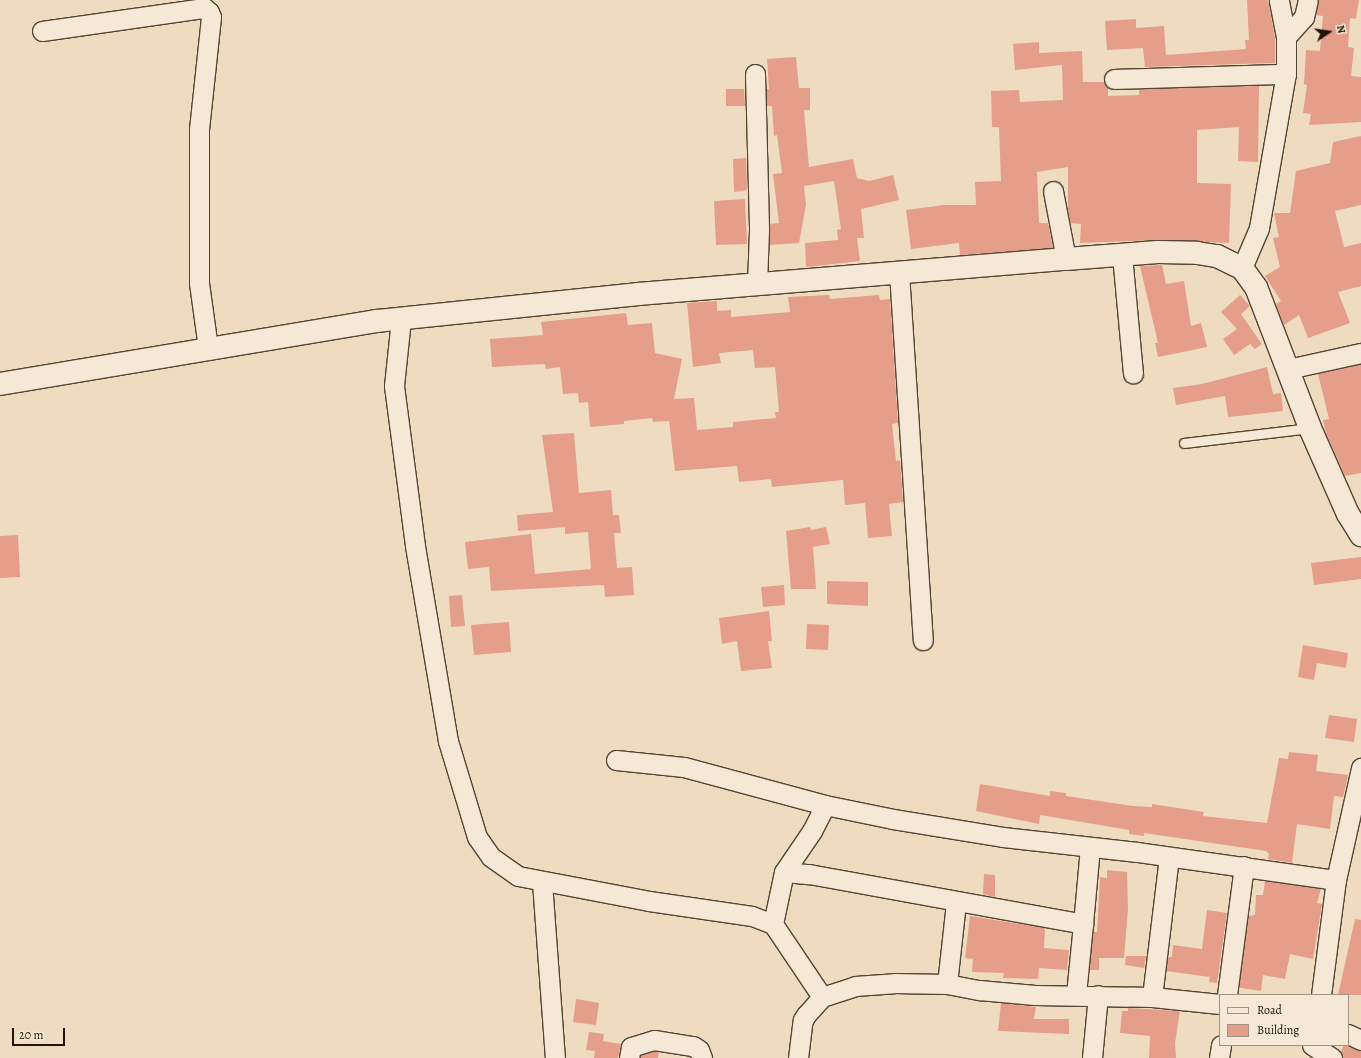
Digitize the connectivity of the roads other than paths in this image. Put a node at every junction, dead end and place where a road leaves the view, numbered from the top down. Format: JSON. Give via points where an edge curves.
{"nodes":[{"id":1,"x":1279,"y":0,"type":"edge"},
{"id":2,"x":1308,"y":0,"type":"edge"},
{"id":3,"x":42,"y":31,"type":"dead end"},
{"id":4,"x":1286,"y":37,"type":"junction"},
{"id":5,"x":755,"y":74,"type":"dead end"},
{"id":6,"x":1286,"y":74,"type":"junction"},
{"id":7,"x":1114,"y":79,"type":"dead end"},
{"id":8,"x":1053,"y":191,"type":"dead end"},
{"id":9,"x":1122,"y":255,"type":"junction"},
{"id":10,"x":1066,"y":258,"type":"junction"},
{"id":11,"x":1242,"y":268,"type":"junction"},
{"id":12,"x":899,"y":272,"type":"junction"},
{"id":13,"x":757,"y":284,"type":"junction"},
{"id":14,"x":401,"y":319,"type":"junction"},
{"id":15,"x":208,"y":348,"type":"junction"},
{"id":16,"x":1361,"y":352,"type":"edge"},
{"id":17,"x":1288,"y":369,"type":"junction"},
{"id":18,"x":1133,"y":372,"type":"dead end"},
{"id":19,"x":0,"y":384,"type":"edge"},
{"id":20,"x":1310,"y":428,"type":"junction"},
{"id":21,"x":1184,"y":443,"type":"dead end"},
{"id":22,"x":1361,"y":535,"type":"edge"},
{"id":23,"x":923,"y":640,"type":"dead end"},
{"id":24,"x":616,"y":760,"type":"dead end"},
{"id":25,"x":1361,"y":768,"type":"edge"},
{"id":26,"x":825,"y":805,"type":"junction"},
{"id":27,"x":1090,"y":847,"type":"junction"},
{"id":28,"x":1168,"y":857,"type":"junction"},
{"id":29,"x":1244,"y":866,"type":"junction"},
{"id":30,"x":784,"y":872,"type":"junction"},
{"id":31,"x":1336,"y":880,"type":"junction"},
{"id":32,"x":542,"y":882,"type":"junction"},
{"id":33,"x":956,"y":903,"type":"junction"},
{"id":34,"x":773,"y":924,"type":"junction"},
{"id":35,"x":1083,"y":924,"type":"junction"},
{"id":36,"x":947,"y":984,"type":"junction"},
{"id":37,"x":1076,"y":994,"type":"junction"},
{"id":38,"x":1227,"y":994,"type":"edge"},
{"id":39,"x":1321,"y":994,"type":"edge"},
{"id":40,"x":1098,"y":995,"type":"junction"},
{"id":41,"x":822,"y":997,"type":"junction"},
{"id":42,"x":1152,"y":997,"type":"junction"},
{"id":43,"x":1219,"y":1004,"type":"edge"},
{"id":44,"x":1349,"y":1034,"type":"edge"},
{"id":45,"x":1361,"y":1040,"type":"edge"},
{"id":46,"x":1221,"y":1046,"type":"edge"},
{"id":47,"x":1311,"y":1050,"type":"edge"},
{"id":48,"x":555,"y":1058,"type":"edge"},
{"id":49,"x":629,"y":1058,"type":"edge"},
{"id":50,"x":702,"y":1058,"type":"edge"},
{"id":51,"x":798,"y":1058,"type":"edge"},
{"id":52,"x":1092,"y":1058,"type":"edge"},
{"id":53,"x":1219,"y":1058,"type":"edge"},
{"id":54,"x":1332,"y":1058,"type":"edge"}],
"edges":[{"from":1,"to":4,"type":"street"},
{"from":2,"to":4,"type":"street","via":[[1304,17]]},
{"from":3,"to":15,"type":"street","via":[[204,8],[209,12],[211,17],[199,130],[199,283]]},
{"from":4,"to":6,"type":"street"},
{"from":5,"to":13,"type":"street","via":[[759,230]]},
{"from":6,"to":7,"type":"street"},
{"from":6,"to":11,"type":"street","via":[[1259,228]]},
{"from":8,"to":10,"type":"street"},
{"from":9,"to":10,"type":"street"},
{"from":9,"to":11,"type":"street","via":[[1158,252],[1217,256]]},
{"from":9,"to":18,"type":"street"},
{"from":10,"to":12,"type":"street"},
{"from":11,"to":17,"type":"street","via":[[1256,287]]},
{"from":12,"to":13,"type":"street"},
{"from":12,"to":23,"type":"street"},
{"from":13,"to":14,"type":"street"},
{"from":14,"to":15,"type":"street"},
{"from":14,"to":32,"type":"street","via":[[394,386],[415,546],[454,763],[477,838],[491,857],[518,876]]},
{"from":15,"to":19,"type":"street"},
{"from":16,"to":17,"type":"street"},
{"from":17,"to":20,"type":"street"},
{"from":20,"to":21,"type":"lane"},
{"from":20,"to":22,"type":"street","via":[[1348,514]]},
{"from":24,"to":26,"type":"street","via":[[684,767]]},
{"from":25,"to":31,"type":"street"},
{"from":26,"to":27,"type":"street","via":[[940,827]]},
{"from":26,"to":30,"type":"street","via":[[812,831]]},
{"from":27,"to":28,"type":"street"},
{"from":27,"to":35,"type":"street"},
{"from":28,"to":29,"type":"street"},
{"from":28,"to":42,"type":"street"},
{"from":29,"to":31,"type":"street"},
{"from":29,"to":38,"type":"street"},
{"from":30,"to":33,"type":"street","via":[[809,874]]},
{"from":30,"to":34,"type":"street"},
{"from":31,"to":39,"type":"street"},
{"from":32,"to":34,"type":"street","via":[[752,916]]},
{"from":32,"to":48,"type":"street"},
{"from":33,"to":35,"type":"street","via":[[1023,911]]},
{"from":33,"to":36,"type":"street"},
{"from":34,"to":41,"type":"street"},
{"from":35,"to":37,"type":"street"},
{"from":36,"to":37,"type":"street","via":[[1035,995]]},
{"from":36,"to":41,"type":"street","via":[[894,983],[855,986]]},
{"from":37,"to":40,"type":"street"},
{"from":40,"to":42,"type":"street"},
{"from":40,"to":52,"type":"street"},
{"from":41,"to":51,"type":"street","via":[[803,1020]]},
{"from":42,"to":43,"type":"street"},
{"from":44,"to":45,"type":"street"},
{"from":46,"to":53,"type":"street"},
{"from":47,"to":54,"type":"street"},
{"from":49,"to":50,"type":"street","via":[[631,1047],[654,1040],[693,1046],[699,1050]]}]}
